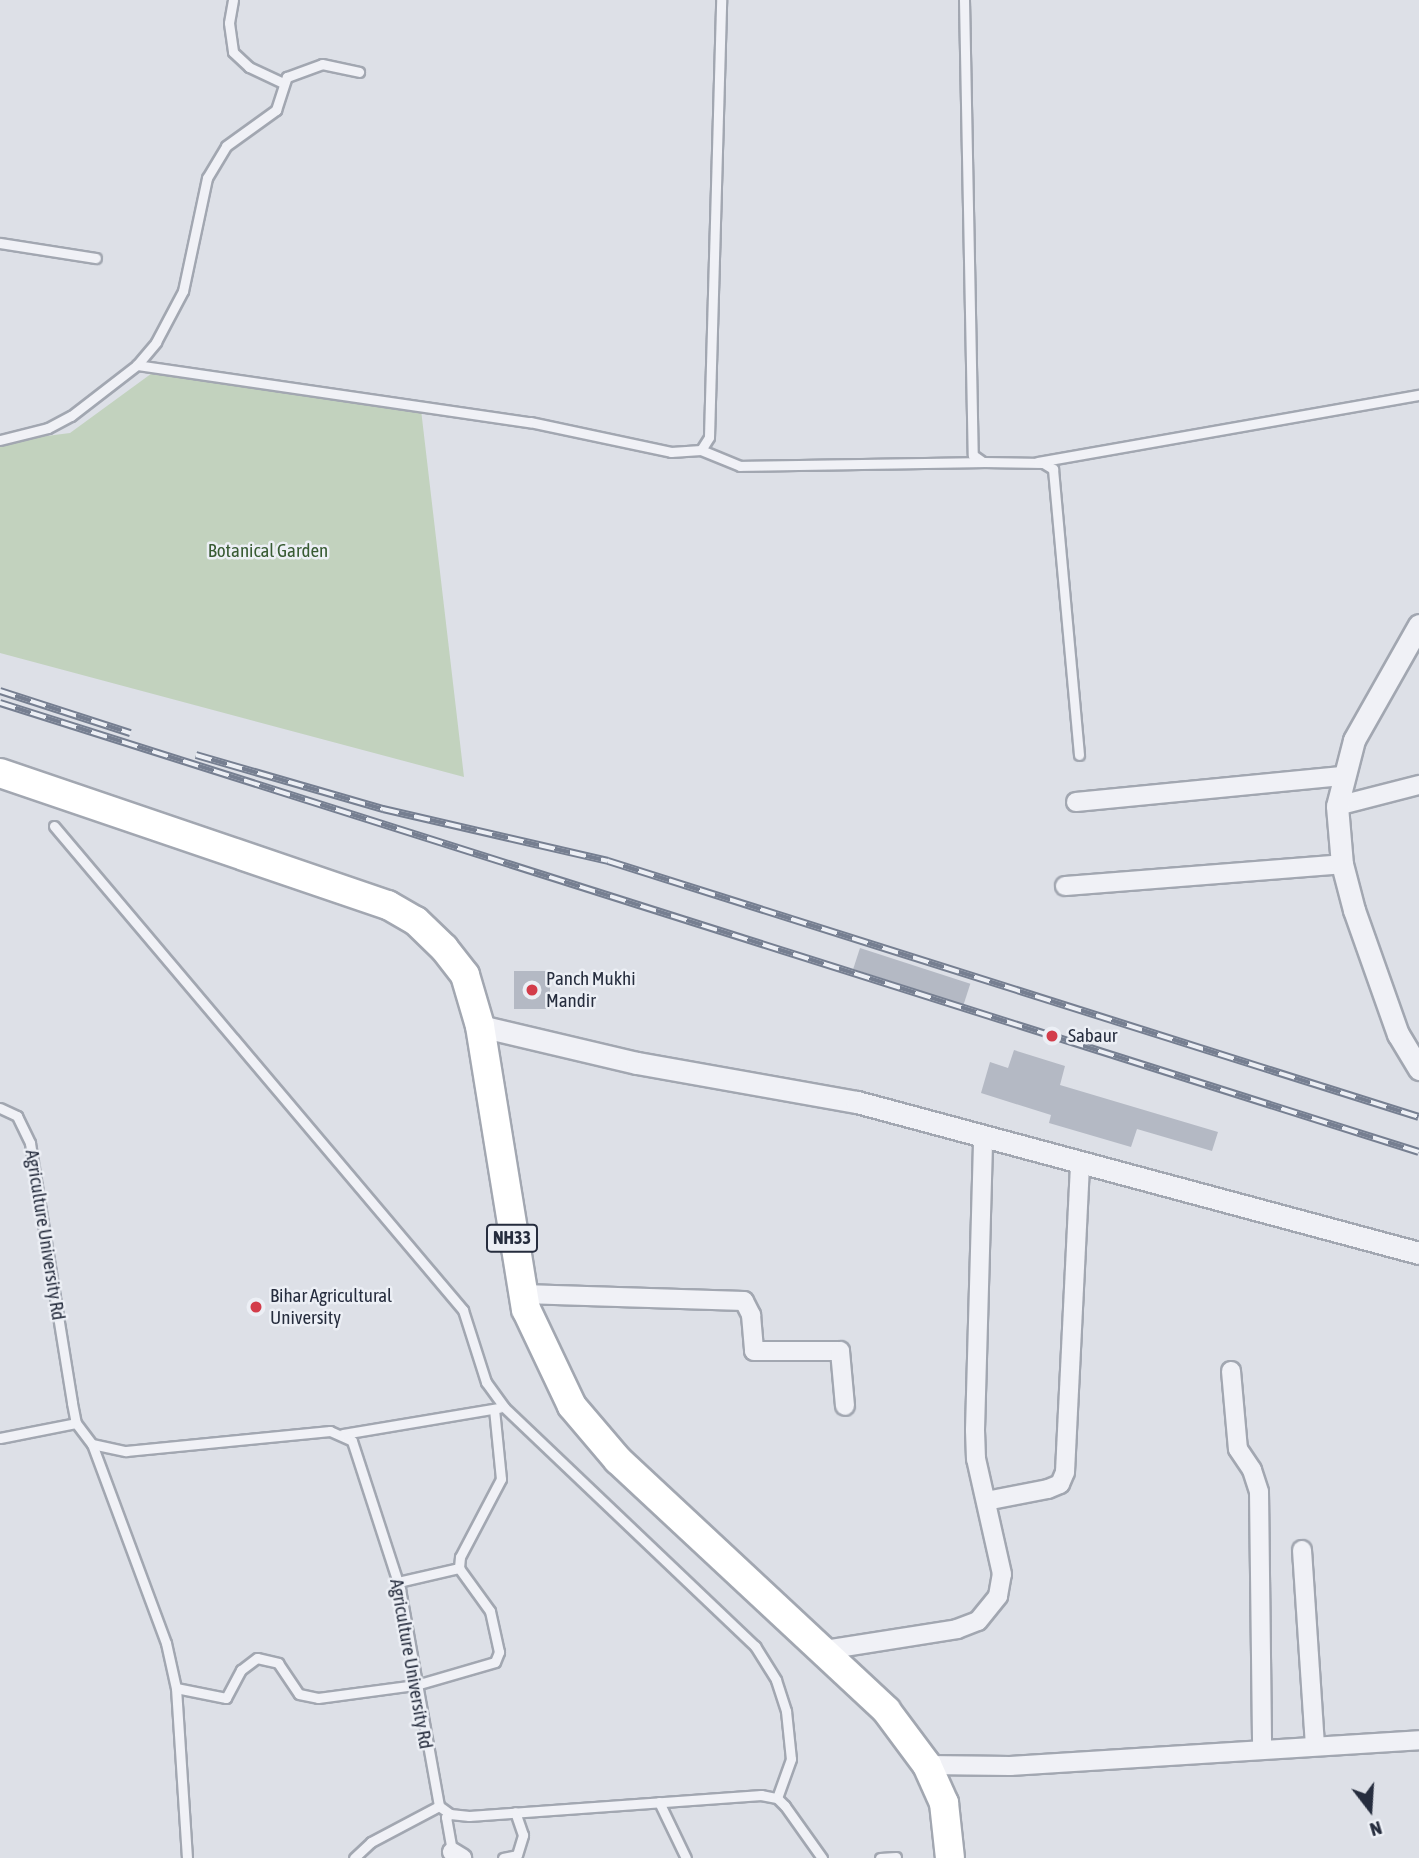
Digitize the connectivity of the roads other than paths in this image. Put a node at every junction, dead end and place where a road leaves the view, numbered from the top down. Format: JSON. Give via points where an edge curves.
{"nodes":[{"id":1,"x":233,"y":0,"type":"edge"},
{"id":2,"x":721,"y":0,"type":"edge"},
{"id":3,"x":964,"y":0,"type":"edge"},
{"id":4,"x":359,"y":72,"type":"dead end"},
{"id":5,"x":283,"y":83,"type":"junction"},
{"id":6,"x":0,"y":243,"type":"edge"},
{"id":7,"x":96,"y":258,"type":"dead end"},
{"id":8,"x":136,"y":365,"type":"junction"},
{"id":9,"x":1419,"y":395,"type":"edge"},
{"id":10,"x":0,"y":440,"type":"edge"},
{"id":11,"x":701,"y":450,"type":"junction"},
{"id":12,"x":983,"y":462,"type":"junction"},
{"id":13,"x":1034,"y":463,"type":"junction"},
{"id":14,"x":1419,"y":625,"type":"edge"},
{"id":15,"x":1079,"y":755,"type":"dead end"},
{"id":16,"x":0,"y":774,"type":"edge"},
{"id":17,"x":1342,"y":776,"type":"junction"},
{"id":18,"x":1419,"y":785,"type":"edge"},
{"id":19,"x":1076,"y":802,"type":"dead end"},
{"id":20,"x":1336,"y":806,"type":"junction"},
{"id":21,"x":54,"y":825,"type":"dead end"},
{"id":22,"x":1342,"y":864,"type":"junction"},
{"id":23,"x":1065,"y":886,"type":"dead end"},
{"id":24,"x":480,"y":1026,"type":"junction"},
{"id":25,"x":1419,"y":1069,"type":"edge"},
{"id":26,"x":0,"y":1108,"type":"edge"},
{"id":27,"x":984,"y":1137,"type":"junction"},
{"id":28,"x":1080,"y":1163,"type":"junction"},
{"id":29,"x":1419,"y":1253,"type":"edge"},
{"id":30,"x":523,"y":1293,"type":"junction"},
{"id":31,"x":1231,"y":1371,"type":"dead end"},
{"id":32,"x":845,"y":1406,"type":"dead end"},
{"id":33,"x":499,"y":1408,"type":"junction"},
{"id":34,"x":76,"y":1423,"type":"junction"},
{"id":35,"x":343,"y":1434,"type":"junction"},
{"id":36,"x":0,"y":1437,"type":"edge"},
{"id":37,"x":92,"y":1444,"type":"junction"},
{"id":38,"x":986,"y":1501,"type":"junction"},
{"id":39,"x":1302,"y":1550,"type":"dead end"},
{"id":40,"x":459,"y":1568,"type":"junction"},
{"id":41,"x":398,"y":1582,"type":"junction"},
{"id":42,"x":825,"y":1650,"type":"junction"},
{"id":43,"x":416,"y":1685,"type":"junction"},
{"id":44,"x":176,"y":1688,"type":"junction"},
{"id":45,"x":1419,"y":1740,"type":"edge"},
{"id":46,"x":1315,"y":1746,"type":"junction"},
{"id":47,"x":1262,"y":1750,"type":"junction"},
{"id":48,"x":927,"y":1765,"type":"junction"},
{"id":49,"x":777,"y":1798,"type":"junction"},
{"id":50,"x":659,"y":1802,"type":"junction"},
{"id":51,"x":439,"y":1806,"type":"junction"},
{"id":52,"x":515,"y":1812,"type":"junction"},
{"id":53,"x":450,"y":1814,"type":"junction"},
{"id":54,"x":457,"y":1855,"type":"edge"},
{"id":55,"x":896,"y":1857,"type":"edge"},
{"id":56,"x":187,"y":1858,"type":"edge"},
{"id":57,"x":354,"y":1858,"type":"edge"},
{"id":58,"x":503,"y":1858,"type":"edge"},
{"id":59,"x":686,"y":1858,"type":"edge"},
{"id":60,"x":822,"y":1858,"type":"edge"},
{"id":61,"x":880,"y":1858,"type":"edge"},
{"id":62,"x":950,"y":1858,"type":"edge"}],
"edges":[{"from":1,"to":5,"type":"lane","via":[[229,23],[233,52],[249,67]]},
{"from":2,"to":11,"type":"lane","via":[[709,437]]},
{"from":3,"to":12,"type":"lane","via":[[971,439],[973,455]]},
{"from":4,"to":5,"type":"lane","via":[[333,64],[313,65],[293,72]]},
{"from":5,"to":8,"type":"lane","via":[[276,110],[236,136],[216,160],[198,204],[183,291],[170,321]]},
{"from":6,"to":7,"type":"lane"},
{"from":8,"to":10,"type":"lane","via":[[48,428]]},
{"from":8,"to":11,"type":"lane","via":[[530,422],[670,452]]},
{"from":9,"to":13,"type":"lane"},
{"from":11,"to":12,"type":"lane","via":[[740,466]]},
{"from":12,"to":13,"type":"lane"},
{"from":13,"to":15,"type":"lane","via":[[1053,469],[1056,483]]},
{"from":14,"to":17,"type":"street","via":[[1354,740]]},
{"from":16,"to":24,"type":"highway","number":"NH33","via":[[388,905],[416,921],[465,975]]},
{"from":17,"to":19,"type":"street"},
{"from":17,"to":20,"type":"street"},
{"from":18,"to":20,"type":"street"},
{"from":20,"to":22,"type":"street"},
{"from":21,"to":33,"type":"lane","via":[[463,1311]]},
{"from":22,"to":23,"type":"street"},
{"from":22,"to":25,"type":"street","via":[[1394,1023]]},
{"from":24,"to":27,"type":"street","via":[[637,1063],[857,1102]]},
{"from":24,"to":30,"type":"highway","number":"NH33"},
{"from":26,"to":34,"type":"lane","name":"Agriculture University Rd","via":[[17,1116],[30,1143]]},
{"from":27,"to":28,"type":"street"},
{"from":27,"to":38,"type":"street","via":[[975,1430]]},
{"from":28,"to":29,"type":"street"},
{"from":28,"to":38,"type":"street","via":[[1065,1472],[1060,1485]]},
{"from":30,"to":32,"type":"street","via":[[744,1301],[751,1315],[754,1351],[840,1351]]},
{"from":30,"to":42,"type":"highway","number":"NH33","via":[[526,1309],[572,1406],[618,1460]]},
{"from":31,"to":47,"type":"street","via":[[1238,1449],[1259,1492]]},
{"from":33,"to":35,"type":"lane"},
{"from":33,"to":40,"type":"lane","via":[[501,1479],[460,1557]]},
{"from":33,"to":49,"type":"lane","via":[[755,1646],[776,1679],[789,1730],[791,1759]]},
{"from":34,"to":36,"type":"lane"},
{"from":34,"to":37,"type":"lane","name":"Agriculture University Rd"},
{"from":35,"to":37,"type":"lane","via":[[330,1431],[125,1451]]},
{"from":35,"to":41,"type":"lane","name":"Agriculture University Rd","via":[[358,1453]]},
{"from":37,"to":44,"type":"lane","name":"Agriculture University Rd","via":[[166,1643]]},
{"from":38,"to":42,"type":"street","via":[[1002,1574],[991,1610],[957,1629]]},
{"from":39,"to":46,"type":"street"},
{"from":40,"to":41,"type":"lane"},
{"from":40,"to":43,"type":"lane","via":[[490,1611],[499,1652],[495,1662],[485,1668]]},
{"from":41,"to":43,"type":"lane","name":"Agriculture University Rd"},
{"from":42,"to":48,"type":"highway","number":"NH33","via":[[886,1710]]},
{"from":43,"to":44,"type":"lane","via":[[306,1697],[278,1663],[257,1658],[241,1670],[226,1698]]},
{"from":43,"to":51,"type":"lane","name":"Agriculture University Rd"},
{"from":44,"to":56,"type":"lane","name":"Agriculture University Rd"},
{"from":45,"to":46,"type":"street"},
{"from":46,"to":47,"type":"street"},
{"from":47,"to":48,"type":"street","via":[[1010,1766]]},
{"from":48,"to":62,"type":"highway","number":"NH33","via":[[943,1803]]},
{"from":49,"to":50,"type":"lane"},
{"from":49,"to":60,"type":"lane"},
{"from":50,"to":52,"type":"lane"},
{"from":50,"to":59,"type":"lane"},
{"from":51,"to":53,"type":"lane"},
{"from":51,"to":57,"type":"lane","via":[[371,1842]]},
{"from":52,"to":53,"type":"lane"},
{"from":52,"to":58,"type":"lane","via":[[523,1836],[517,1855]]},
{"from":53,"to":54,"type":"lane","via":[[446,1817]]},
{"from":55,"to":61,"type":"lane"}]}
